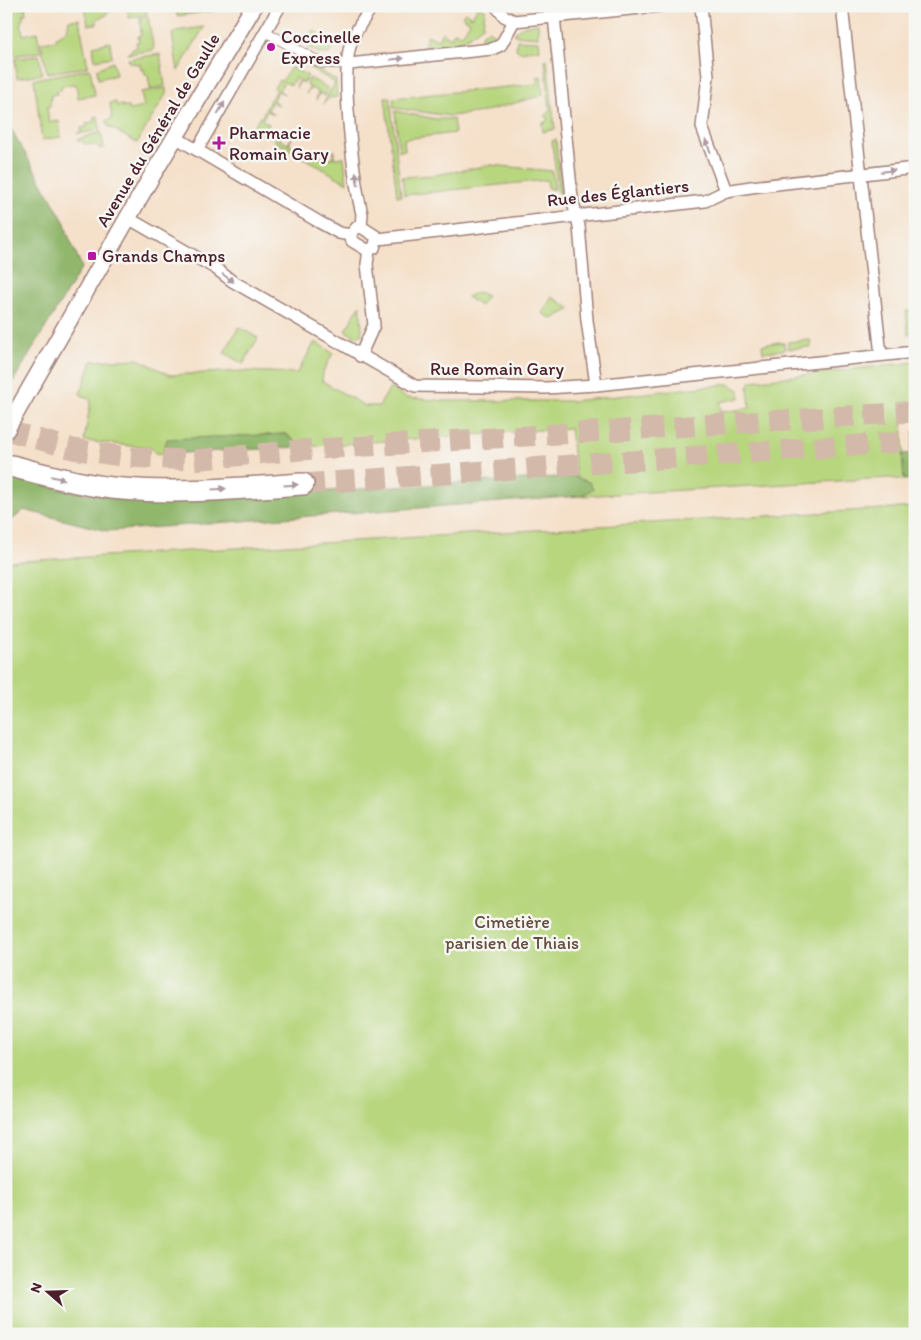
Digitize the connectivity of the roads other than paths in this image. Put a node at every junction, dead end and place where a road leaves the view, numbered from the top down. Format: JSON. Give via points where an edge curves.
{"nodes":[{"id":1,"x":254,"y":6,"type":"edge"},
{"id":2,"x":280,"y":6,"type":"edge"},
{"id":3,"x":372,"y":6,"type":"edge"},
{"id":4,"x":496,"y":6,"type":"edge"},
{"id":5,"x":660,"y":6,"type":"edge"},
{"id":6,"x":701,"y":6,"type":"edge"},
{"id":7,"x":842,"y":6,"type":"edge"},
{"id":8,"x":566,"y":11,"type":"edge"},
{"id":9,"x":554,"y":16,"type":"junction"},
{"id":10,"x":514,"y":21,"type":"junction"},
{"id":11,"x":266,"y":32,"type":"junction"},
{"id":12,"x":348,"y":64,"type":"junction"},
{"id":13,"x":175,"y":137,"type":"junction"},
{"id":14,"x":197,"y":150,"type":"junction"},
{"id":15,"x":915,"y":168,"type":"edge"},
{"id":16,"x":860,"y":174,"type":"junction"},
{"id":17,"x":726,"y":191,"type":"junction"},
{"id":18,"x":577,"y":216,"type":"junction"},
{"id":19,"x":128,"y":218,"type":"junction"},
{"id":20,"x":361,"y":227,"type":"junction"},
{"id":21,"x":350,"y":235,"type":"junction"},
{"id":22,"x":378,"y":239,"type":"junction"},
{"id":23,"x":369,"y":250,"type":"junction"},
{"id":24,"x":915,"y":352,"type":"edge"},
{"id":25,"x":880,"y":355,"type":"junction"},
{"id":26,"x":360,"y":356,"type":"junction"},
{"id":27,"x":596,"y":385,"type":"junction"},
{"id":28,"x":6,"y":430,"type":"edge"},
{"id":29,"x":10,"y":466,"type":"dead end"},
{"id":30,"x":303,"y":484,"type":"tunnel mouth"}],
"edges":[{"from":1,"to":13,"type":"main road","name":"Avenue du Général de Gaulle"},
{"from":2,"to":11,"type":"street"},
{"from":3,"to":12,"type":"street","via":[[350,44]]},
{"from":4,"to":10,"type":"street","via":[[504,16]]},
{"from":5,"to":8,"type":"street"},
{"from":17,"to":6,"type":"street","one_way":true,"via":[[702,127],[708,76]]},
{"from":7,"to":16,"type":"street"},
{"from":8,"to":9,"type":"street"},
{"from":9,"to":10,"type":"street"},
{"from":9,"to":18,"type":"street","via":[[572,198]]},
{"from":12,"to":10,"type":"street","one_way":true,"via":[[492,49],[501,45]]},
{"from":11,"to":12,"type":"street","via":[[321,63]]},
{"from":14,"to":11,"type":"street","one_way":true},
{"from":20,"to":12,"type":"street","one_way":true,"via":[[348,96]]},
{"from":13,"to":14,"type":"street"},
{"from":13,"to":19,"type":"main road","name":"Avenue du Général de Gaulle"},
{"from":14,"to":21,"type":"street","via":[[326,226]]},
{"from":16,"to":15,"type":"street","name":"Rue des Églantiers","one_way":true},
{"from":16,"to":17,"type":"street","name":"Rue des Églantiers"},
{"from":16,"to":25,"type":"street"},
{"from":17,"to":18,"type":"street","name":"Rue des Églantiers","via":[[705,201]]},
{"from":18,"to":22,"type":"street","name":"Rue des Églantiers"},
{"from":18,"to":27,"type":"street"},
{"from":19,"to":26,"type":"street","name":"Rue Romain Gary","one_way":true},
{"from":19,"to":28,"type":"main road","name":"Avenue du Général de Gaulle"},
{"from":20,"to":21,"type":"street"},
{"from":20,"to":22,"type":"street"},
{"from":21,"to":23,"type":"street","via":[[354,243]]},
{"from":22,"to":23,"type":"street","via":[[374,248]]},
{"from":23,"to":26,"type":"street","via":[[367,264],[374,325]]},
{"from":24,"to":25,"type":"street","name":"Rue Romain Gary"},
{"from":25,"to":27,"type":"street","name":"Rue Romain Gary"},
{"from":26,"to":27,"type":"street","name":"Rue Romain Gary","via":[[422,388]]},
{"from":29,"to":30,"type":"highway","one_way":true,"via":[[122,489],[182,491]]}]}
